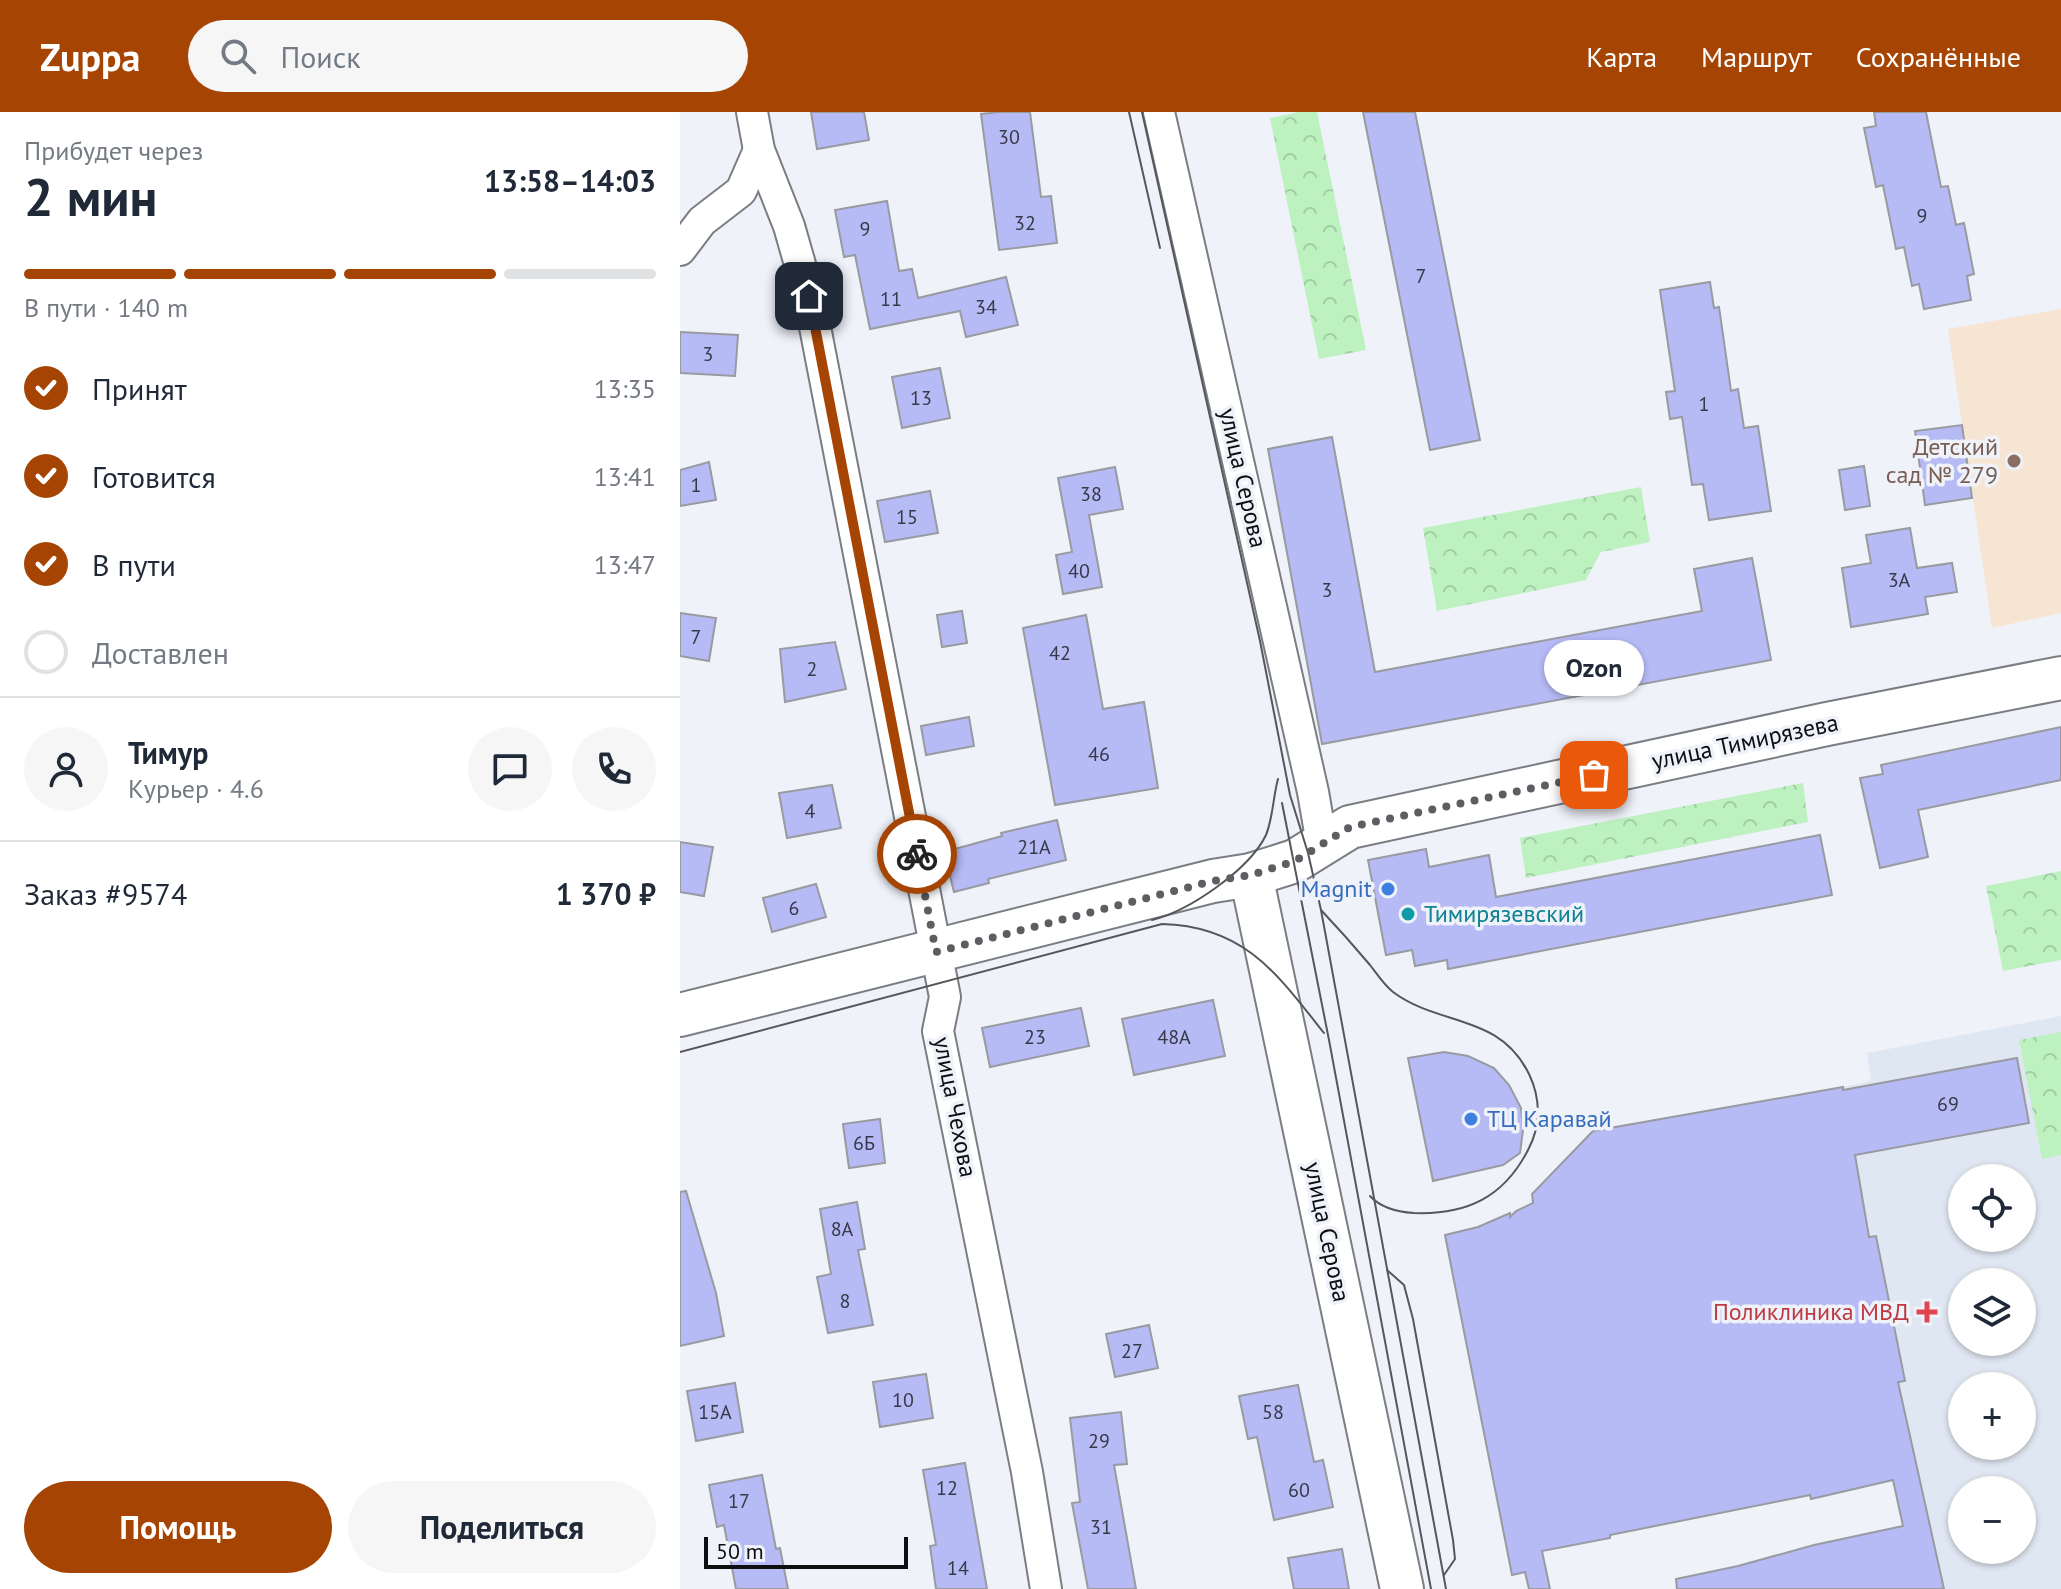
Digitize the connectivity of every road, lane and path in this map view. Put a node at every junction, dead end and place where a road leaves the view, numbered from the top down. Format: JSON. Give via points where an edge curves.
{"nodes":[{"id":1,"x":752,"y":112,"type":"edge"},
{"id":2,"x":1159,"y":112,"type":"edge"},
{"id":3,"x":759,"y":150,"type":"junction"},
{"id":4,"x":680,"y":250,"type":"edge"},
{"id":5,"x":2061,"y":678,"type":"edge"},
{"id":6,"x":1322,"y":844,"type":"junction"},
{"id":7,"x":1251,"y":875,"type":"junction"},
{"id":8,"x":936,"y":952,"type":"junction"},
{"id":9,"x":680,"y":1015,"type":"edge"},
{"id":10,"x":1046,"y":1589,"type":"edge"},
{"id":11,"x":1402,"y":1589,"type":"edge"}],
"edges":[{"from":1,"to":3,"type":"street","name":"улица Чехова"},
{"from":2,"to":6,"type":"street","name":"улица Серова"},
{"from":3,"to":4,"type":"street","via":[[741,191],[702,221]]},
{"from":3,"to":8,"type":"street","name":"улица Чехова","via":[[809,296]]},
{"from":5,"to":6,"type":"street","name":"улица Тимирязева","via":[[1350,827]]},
{"from":6,"to":7,"type":"street","name":"улица Тимирязева","via":[[1295,861]]},
{"from":7,"to":8,"type":"street","name":"улица Тимирязева"},
{"from":7,"to":11,"type":"street","name":"улица Серова"},
{"from":8,"to":9,"type":"street","name":"улица Тимирязева"},
{"from":8,"to":10,"type":"street","name":"улица Чехова","via":[[945,997],[938,1031]]}]}
